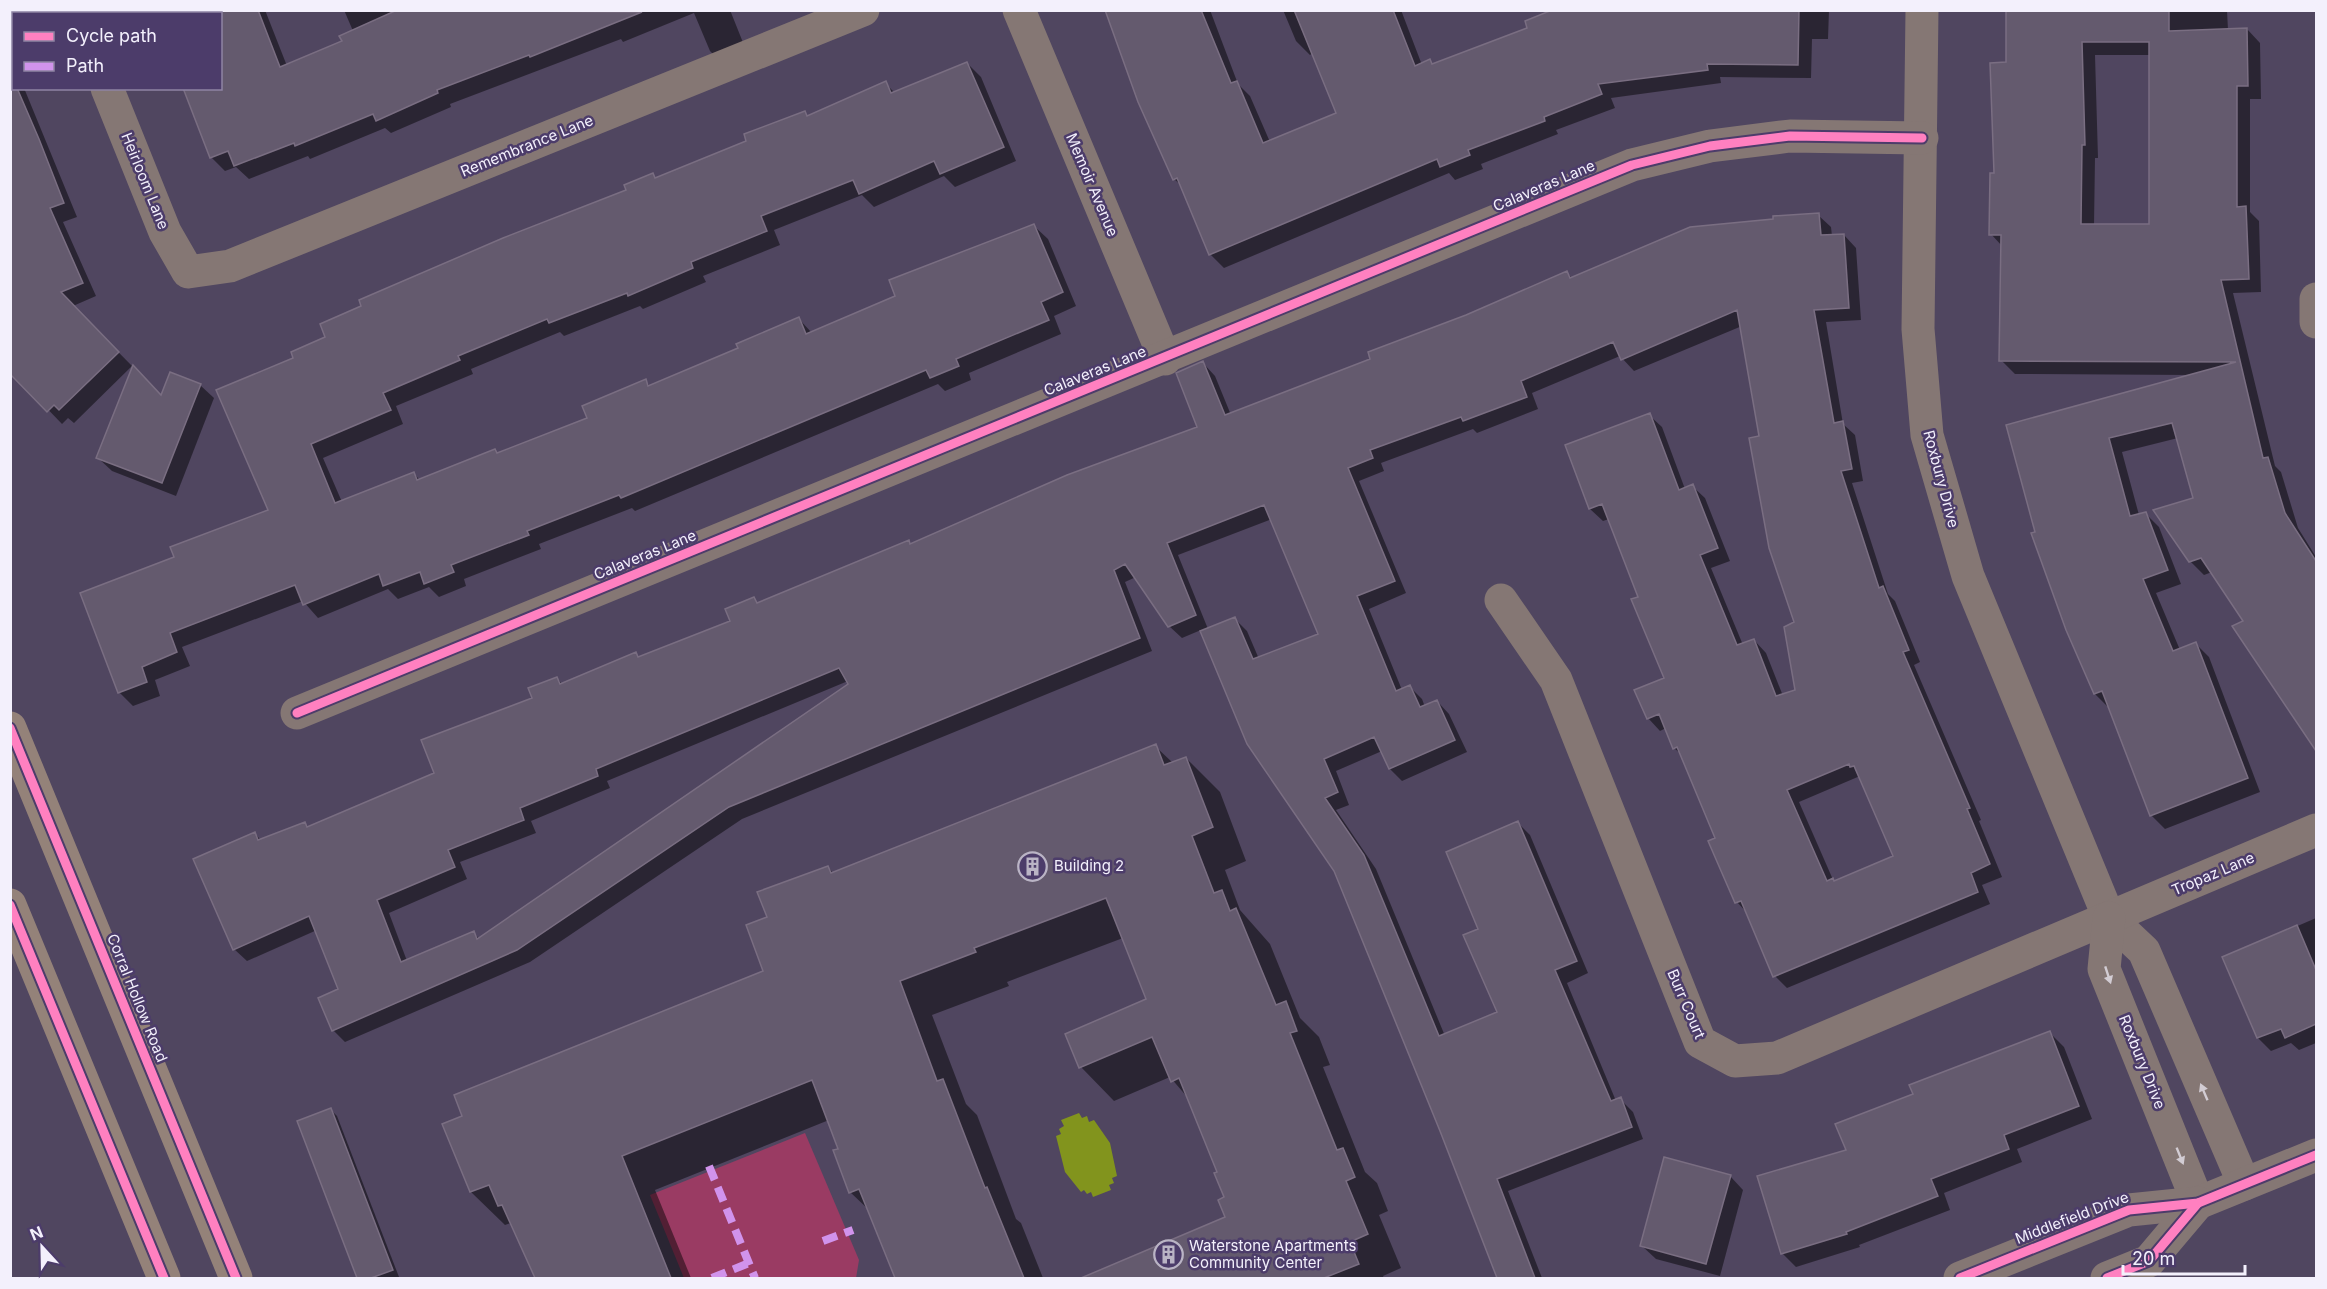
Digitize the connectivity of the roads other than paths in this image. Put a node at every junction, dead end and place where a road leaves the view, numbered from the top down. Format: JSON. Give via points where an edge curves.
{"nodes":[{"id":1,"x":863,"y":10,"type":"edge"},
{"id":2,"x":1019,"y":10,"type":"edge"},
{"id":3,"x":1922,"y":10,"type":"edge"},
{"id":4,"x":108,"y":90,"type":"edge"},
{"id":5,"x":1922,"y":138,"type":"junction"},
{"id":6,"x":188,"y":272,"type":"joint"},
{"id":7,"x":2316,"y":298,"type":"edge"},
{"id":8,"x":2316,"y":322,"type":"edge"},
{"id":9,"x":1165,"y":359,"type":"junction"},
{"id":10,"x":1501,"y":600,"type":"dead end"},
{"id":11,"x":297,"y":713,"type":"dead end"},
{"id":12,"x":10,"y":728,"type":"edge"},
{"id":13,"x":2316,"y":830,"type":"edge"},
{"id":14,"x":10,"y":905,"type":"edge"},
{"id":15,"x":2109,"y":918,"type":"junction"},
{"id":16,"x":2316,"y":1155,"type":"edge"},
{"id":17,"x":2244,"y":1184,"type":"junction"},
{"id":18,"x":2198,"y":1203,"type":"junction"},
{"id":19,"x":164,"y":1278,"type":"edge"},
{"id":20,"x":236,"y":1278,"type":"edge"},
{"id":21,"x":1960,"y":1278,"type":"edge"},
{"id":22,"x":2107,"y":1278,"type":"edge"}],
"edges":[{"from":1,"to":6,"type":"street","name":"Remembrance Lane","via":[[230,266]]},
{"from":2,"to":9,"type":"street","name":"Memoir Avenue"},
{"from":3,"to":5,"type":"street","name":"Roxbury Drive"},
{"from":4,"to":6,"type":"street","name":"Heirloom Lane","via":[[165,232]]},
{"from":5,"to":9,"type":"street","name":"Calaveras Lane","via":[[1790,136],[1710,146],[1632,165]]},
{"from":5,"to":15,"type":"street","name":"Roxbury Drive","via":[[1918,329],[1927,435],[1968,576]]},
{"from":7,"to":8,"type":"street"},
{"from":9,"to":11,"type":"street","name":"Calaveras Lane"},
{"from":10,"to":15,"type":"street","name":"Burr Court","via":[[1556,680],[1700,1042],[1735,1061],[1777,1058]]},
{"from":12,"to":20,"type":"main road","name":"Corral Hollow Road"},
{"from":13,"to":15,"type":"street","name":"Tropaz Lane"},
{"from":14,"to":19,"type":"main road"},
{"from":17,"to":15,"type":"street","name":"Roxbury Drive","one_way":true,"via":[[2144,951]]},
{"from":15,"to":18,"type":"street","name":"Roxbury Drive","one_way":true,"via":[[2104,969]]},
{"from":16,"to":17,"type":"street","name":"Middlefield Drive"},
{"from":17,"to":18,"type":"street","name":"Middlefield Drive"},
{"from":18,"to":21,"type":"street","name":"Middlefield Drive","via":[[2129,1210]]},
{"from":18,"to":22,"type":"street","name":"Middlefield Drive","via":[[2149,1261]]}]}
